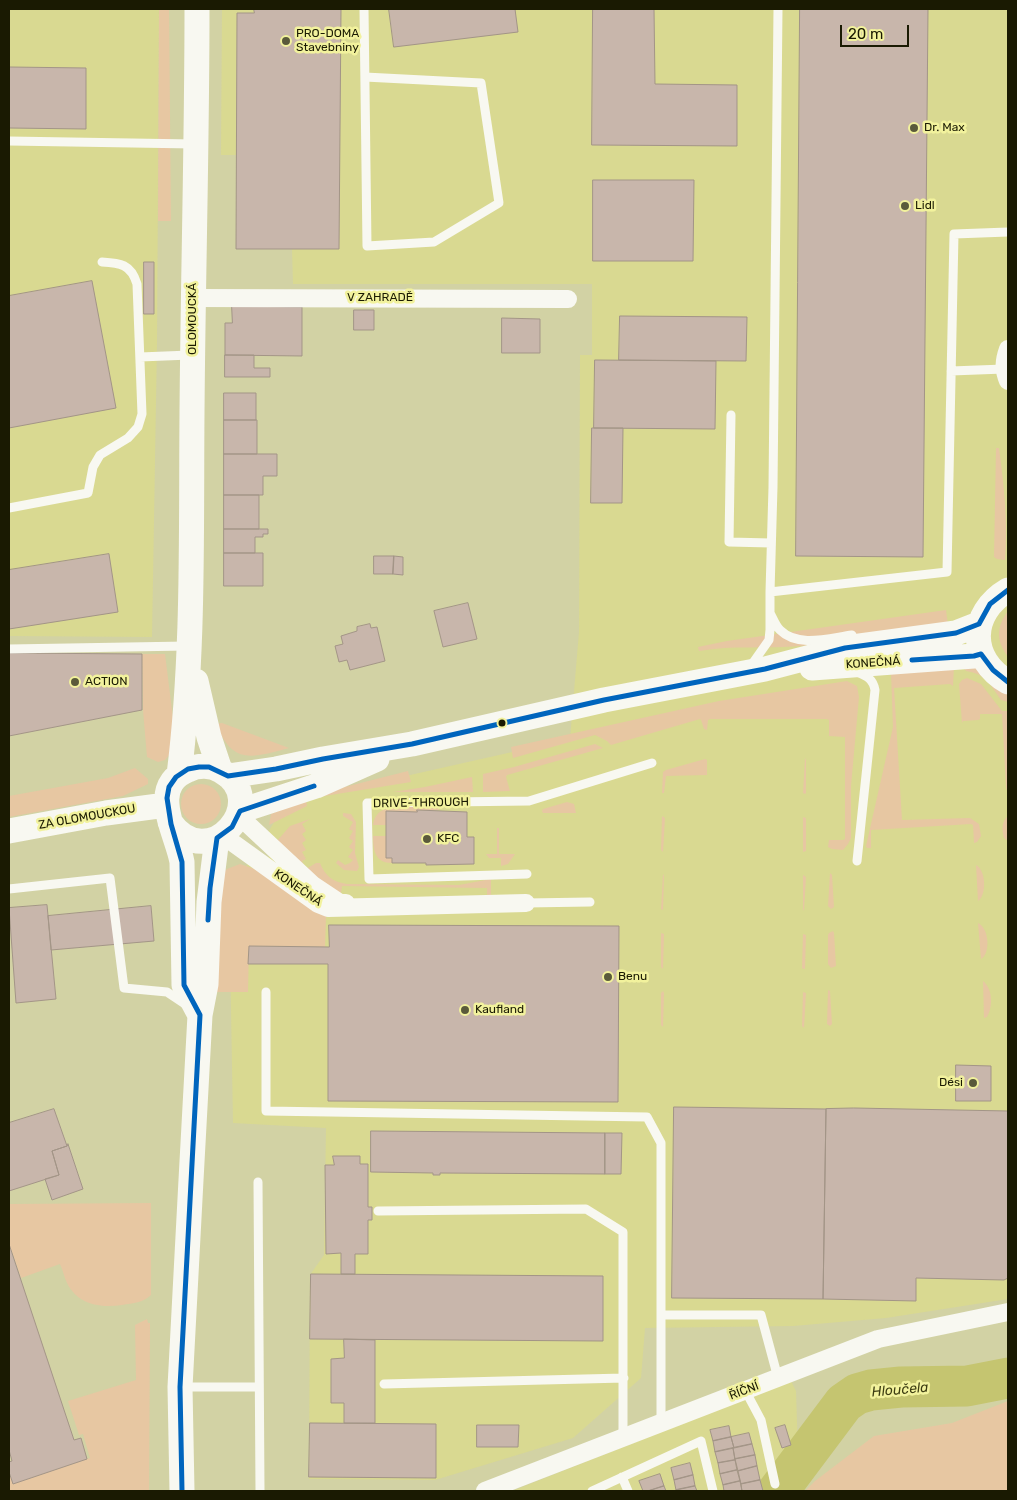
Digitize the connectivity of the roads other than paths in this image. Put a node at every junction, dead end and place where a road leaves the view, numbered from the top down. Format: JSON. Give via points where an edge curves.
{"nodes":[{"id":1,"x":197,"y":9,"type":"edge"},
{"id":2,"x":364,"y":9,"type":"edge"},
{"id":3,"x":778,"y":9,"type":"edge"},
{"id":4,"x":365,"y":77,"type":"junction"},
{"id":5,"x":9,"y":141,"type":"edge"},
{"id":6,"x":197,"y":144,"type":"junction"},
{"id":7,"x":1008,"y":232,"type":"edge"},
{"id":8,"x":102,"y":262,"type":"dead end"},
{"id":9,"x":193,"y":298,"type":"junction"},
{"id":10,"x":568,"y":298,"type":"dead end"},
{"id":11,"x":1008,"y":349,"type":"edge"},
{"id":12,"x":193,"y":355,"type":"junction"},
{"id":13,"x":140,"y":357,"type":"junction"},
{"id":14,"x":951,"y":370,"type":"junction"},
{"id":15,"x":1006,"y":375,"type":"edge"},
{"id":16,"x":731,"y":415,"type":"dead end"},
{"id":17,"x":9,"y":508,"type":"edge"},
{"id":18,"x":771,"y":543,"type":"junction"},
{"id":19,"x":1008,"y":590,"type":"edge"},
{"id":20,"x":770,"y":592,"type":"junction"},
{"id":21,"x":770,"y":613,"type":"junction"},
{"id":22,"x":979,"y":624,"type":"junction"},
{"id":23,"x":858,"y":634,"type":"dead end"},
{"id":24,"x":190,"y":637,"type":"junction"},
{"id":25,"x":9,"y":648,"type":"edge"},
{"id":26,"x":982,"y":654,"type":"junction"},
{"id":27,"x":838,"y":666,"type":"junction"},
{"id":28,"x":756,"y":670,"type":"junction"},
{"id":29,"x":1008,"y":682,"type":"edge"},
{"id":30,"x":404,"y":746,"type":"junction"},
{"id":31,"x":652,"y":763,"type":"dead end"},
{"id":32,"x":224,"y":773,"type":"junction"},
{"id":33,"x":179,"y":775,"type":"junction"},
{"id":34,"x":239,"y":813,"type":"junction"},
{"id":35,"x":168,"y":814,"type":"junction"},
{"id":36,"x":9,"y":831,"type":"edge"},
{"id":37,"x":220,"y":837,"type":"junction"},
{"id":38,"x":857,"y":861,"type":"dead end"},
{"id":39,"x":527,"y":874,"type":"dead end"},
{"id":40,"x":9,"y":889,"type":"edge"},
{"id":41,"x":590,"y":902,"type":"dead end"},
{"id":42,"x":526,"y":903,"type":"joint"},
{"id":43,"x":384,"y":906,"type":"junction"},
{"id":44,"x":266,"y":992,"type":"dead end"},
{"id":45,"x":200,"y":1015,"type":"junction"},
{"id":46,"x":258,"y":1182,"type":"dead end"},
{"id":47,"x":378,"y":1211,"type":"dead end"},
{"id":48,"x":1008,"y":1312,"type":"edge"},
{"id":49,"x":661,"y":1315,"type":"junction"},
{"id":50,"x":624,"y":1378,"type":"junction"},
{"id":51,"x":778,"y":1378,"type":"junction"},
{"id":52,"x":384,"y":1384,"type":"dead end"},
{"id":53,"x":180,"y":1387,"type":"junction"},
{"id":54,"x":258,"y":1387,"type":"junction"},
{"id":55,"x":745,"y":1390,"type":"junction"},
{"id":56,"x":661,"y":1423,"type":"junction"},
{"id":57,"x":623,"y":1438,"type":"junction"},
{"id":58,"x":622,"y":1477,"type":"junction"},
{"id":59,"x":775,"y":1484,"type":"dead end"},
{"id":60,"x":182,"y":1491,"type":"edge"},
{"id":61,"x":260,"y":1491,"type":"edge"},
{"id":62,"x":485,"y":1491,"type":"edge"},
{"id":63,"x":592,"y":1491,"type":"edge"},
{"id":64,"x":628,"y":1491,"type":"edge"},
{"id":65,"x":713,"y":1491,"type":"edge"}],
"edges":[{"from":1,"to":6,"type":"street","name":"OLOMOUCKÁ"},
{"from":2,"to":4,"type":"lane"},
{"from":3,"to":18,"type":"lane"},
{"from":4,"to":4,"type":"lane","via":[[367,246],[434,242],[499,203],[481,83]]},
{"from":5,"to":6,"type":"lane"},
{"from":6,"to":9,"type":"street","name":"OLOMOUCKÁ"},
{"from":7,"to":14,"type":"lane","via":[[954,234]]},
{"from":8,"to":13,"type":"lane","via":[[120,263],[134,275]]},
{"from":9,"to":10,"type":"street","name":"V ZAHRADĚ"},
{"from":9,"to":12,"type":"street","name":"OLOMOUCKÁ"},
{"from":11,"to":15,"type":"street"},
{"from":12,"to":13,"type":"lane"},
{"from":12,"to":24,"type":"street","name":"OLOMOUCKÁ"},
{"from":13,"to":17,"type":"lane","via":[[142,414],[138,427],[128,438],[100,455],[93,467],[88,493]]},
{"from":14,"to":15,"type":"lane"},
{"from":14,"to":20,"type":"lane","via":[[947,572]]},
{"from":16,"to":18,"type":"lane","via":[[729,542]]},
{"from":18,"to":20,"type":"lane"},
{"from":19,"to":22,"type":"street","via":[[996,597]]},
{"from":20,"to":21,"type":"lane"},
{"from":21,"to":23,"type":"lane","via":[[778,629],[805,641]]},
{"from":21,"to":28,"type":"lane","via":[[769,640]]},
{"from":22,"to":26,"type":"street"},
{"from":22,"to":28,"type":"street","name":"KONEČNÁ","via":[[956,633],[889,637]]},
{"from":24,"to":25,"type":"lane"},
{"from":24,"to":32,"type":"street","name":"OLOMOUCKÁ","via":[[197,688],[209,737]]},
{"from":24,"to":33,"type":"street","name":"OLOMOUCKÁ"},
{"from":26,"to":27,"type":"street","name":"KONEČNÁ"},
{"from":26,"to":29,"type":"street","via":[[988,666]]},
{"from":27,"to":28,"type":"street","name":"KONEČNÁ"},
{"from":27,"to":38,"type":"lane","via":[[868,677],[875,690]]},
{"from":28,"to":30,"type":"street","name":"KONEČNÁ","via":[[604,700]]},
{"from":30,"to":32,"type":"street","name":"KONEČNÁ","via":[[276,769]]},
{"from":30,"to":34,"type":"street","name":"KONEČNÁ","via":[[332,780]]},
{"from":31,"to":39,"type":"lane","name":"DRIVE-THROUGH","via":[[529,801],[367,803],[369,878]]},
{"from":32,"to":33,"type":"street","via":[[203,766]]},
{"from":32,"to":34,"type":"street","name":"OLOMOUCKÁ","via":[[238,792]]},
{"from":33,"to":35,"type":"street","name":"OLOMOUCKÁ","via":[[169,788]]},
{"from":34,"to":37,"type":"street","via":[[232,827]]},
{"from":34,"to":43,"type":"street","name":"KONEČNÁ","via":[[313,885],[340,903]]},
{"from":35,"to":36,"type":"street","name":"ZA OLOMOUCKOU","via":[[106,813]]},
{"from":35,"to":37,"type":"street","via":[[180,834],[195,840]]},
{"from":35,"to":45,"type":"street","via":[[182,862],[184,985]]},
{"from":37,"to":43,"type":"street","name":"KONEČNÁ","via":[[318,904],[328,908]]},
{"from":37,"to":45,"type":"street","via":[[210,895],[206,984]]},
{"from":40,"to":45,"type":"lane","via":[[110,878],[124,988],[167,992]]},
{"from":41,"to":42,"type":"lane"},
{"from":42,"to":43,"type":"street","name":"KONEČNÁ"},
{"from":44,"to":49,"type":"lane","via":[[266,1111],[647,1117],[661,1143]]},
{"from":45,"to":53,"type":"street"},
{"from":46,"to":54,"type":"lane"},
{"from":47,"to":50,"type":"lane","via":[[586,1209],[623,1232]]},
{"from":48,"to":51,"type":"street","name":"ŘÍČNÍ","via":[[878,1339]]},
{"from":49,"to":51,"type":"lane","via":[[761,1315]]},
{"from":49,"to":56,"type":"lane"},
{"from":50,"to":52,"type":"lane"},
{"from":50,"to":57,"type":"lane"},
{"from":51,"to":55,"type":"street","name":"ŘÍČNÍ"},
{"from":53,"to":54,"type":"lane"},
{"from":53,"to":60,"type":"street"},
{"from":54,"to":61,"type":"lane"},
{"from":55,"to":56,"type":"street","name":"ŘÍČNÍ"},
{"from":55,"to":59,"type":"lane","via":[[761,1420]]},
{"from":56,"to":57,"type":"street","name":"ŘÍČNÍ"},
{"from":57,"to":62,"type":"street","name":"ŘÍČNÍ"},
{"from":58,"to":63,"type":"lane"},
{"from":58,"to":64,"type":"lane"},
{"from":58,"to":65,"type":"lane","via":[[701,1441]]}]}
